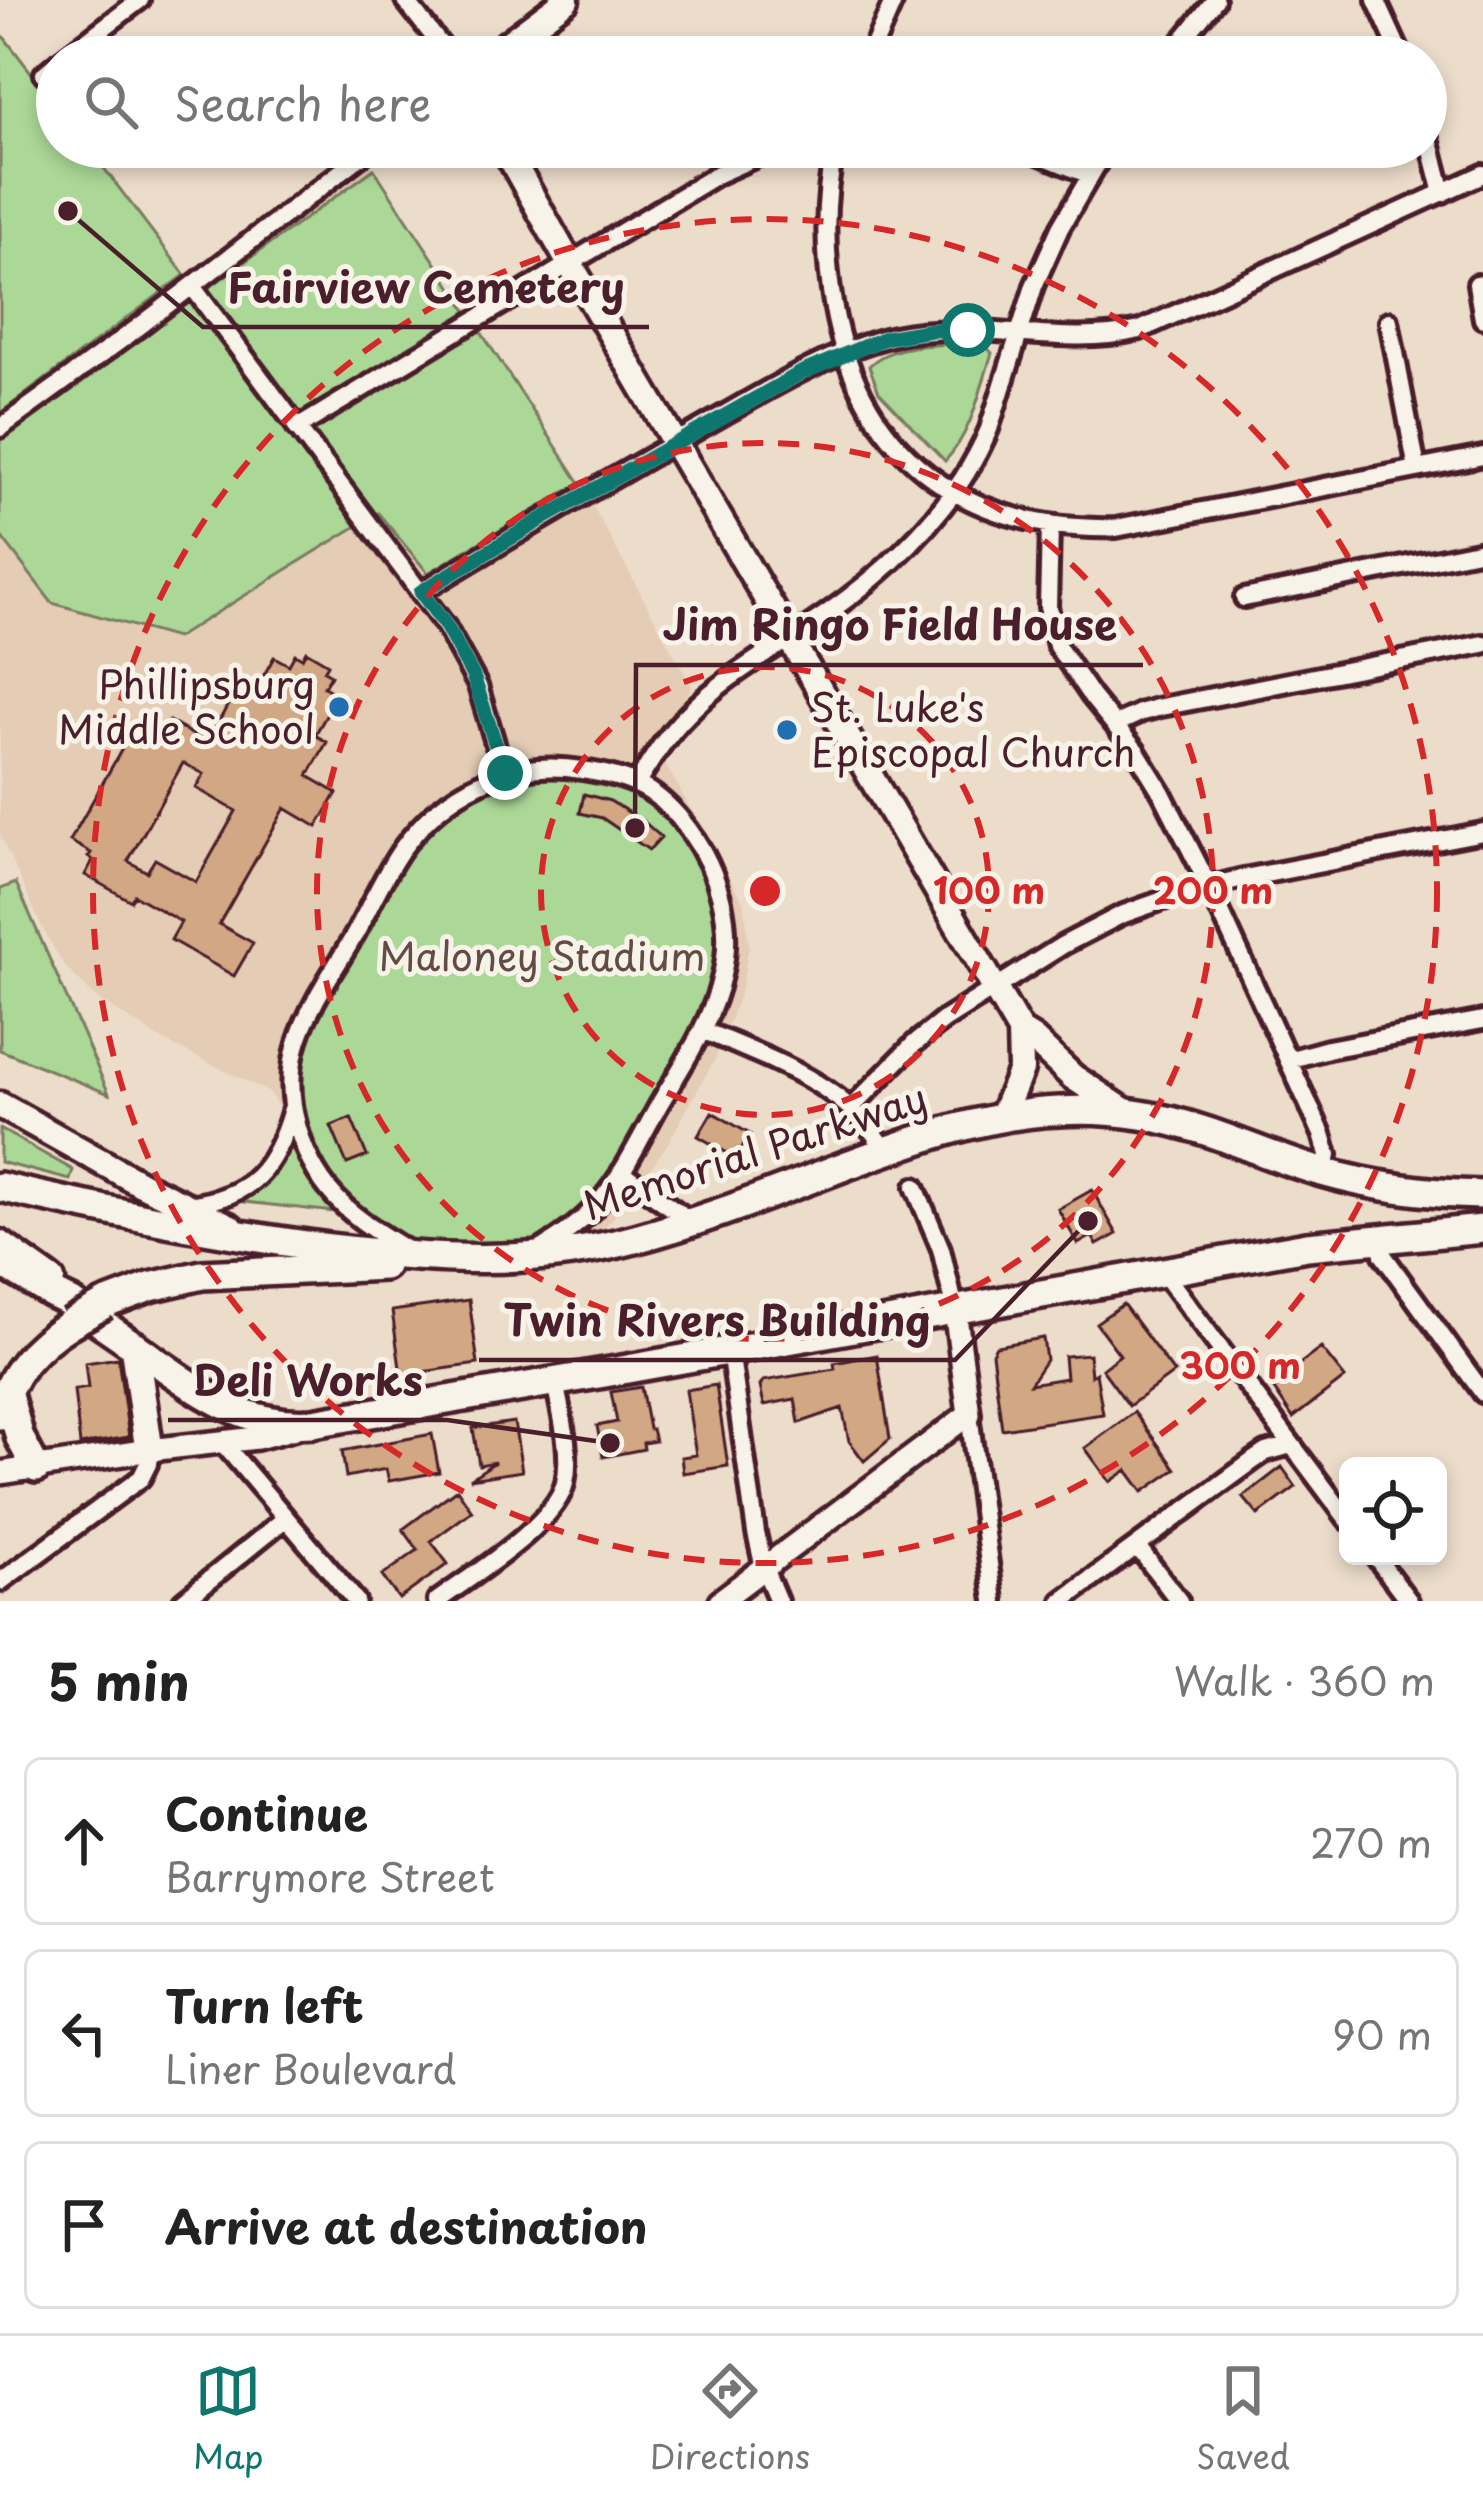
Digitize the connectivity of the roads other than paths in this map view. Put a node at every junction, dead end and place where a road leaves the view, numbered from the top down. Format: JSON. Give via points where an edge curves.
{"nodes":[{"id":1,"x":140,"y":0,"type":"edge"},
{"id":2,"x":404,"y":0,"type":"edge"},
{"id":3,"x":566,"y":0,"type":"edge"},
{"id":4,"x":894,"y":0,"type":"edge"},
{"id":5,"x":1215,"y":0,"type":"edge"},
{"id":6,"x":1376,"y":0,"type":"edge"},
{"id":7,"x":93,"y":36,"type":"edge"},
{"id":8,"x":433,"y":36,"type":"edge"},
{"id":9,"x":518,"y":36,"type":"edge"},
{"id":10,"x":878,"y":36,"type":"edge"},
{"id":11,"x":1186,"y":36,"type":"edge"},
{"id":12,"x":1392,"y":36,"type":"edge"},
{"id":13,"x":346,"y":168,"type":"edge"},
{"id":14,"x":517,"y":168,"type":"edge"},
{"id":15,"x":732,"y":168,"type":"edge"},
{"id":16,"x":832,"y":168,"type":"edge"},
{"id":17,"x":1073,"y":168,"type":"edge"},
{"id":18,"x":1094,"y":168,"type":"edge"},
{"id":19,"x":1437,"y":168,"type":"edge"},
{"id":20,"x":1483,"y":174,"type":"edge"},
{"id":21,"x":1090,"y":175,"type":"junction"},
{"id":22,"x":1443,"y":193,"type":"junction"},
{"id":23,"x":570,"y":264,"type":"junction"},
{"id":24,"x":1477,"y":284,"type":"dead end"},
{"id":25,"x":192,"y":286,"type":"junction"},
{"id":26,"x":1483,"y":319,"type":"edge"},
{"id":27,"x":1389,"y":321,"type":"dead end"},
{"id":28,"x":1018,"y":333,"type":"junction"},
{"id":29,"x":844,"y":354,"type":"junction"},
{"id":30,"x":0,"y":428,"type":"edge"},
{"id":31,"x":297,"y":428,"type":"junction"},
{"id":32,"x":675,"y":443,"type":"junction"},
{"id":33,"x":1483,"y":456,"type":"edge"},
{"id":34,"x":1417,"y":469,"type":"junction"},
{"id":35,"x":954,"y":491,"type":"junction"},
{"id":36,"x":1050,"y":526,"type":"junction"},
{"id":37,"x":1483,"y":550,"type":"edge"},
{"id":38,"x":421,"y":592,"type":"junction"},
{"id":39,"x":1244,"y":598,"type":"dead end"},
{"id":40,"x":788,"y":639,"type":"junction"},
{"id":41,"x":1483,"y":644,"type":"edge"},
{"id":42,"x":1116,"y":724,"type":"junction"},
{"id":43,"x":505,"y":773,"type":"junction"},
{"id":44,"x":637,"y":783,"type":"junction"},
{"id":45,"x":1483,"y":832,"type":"edge"},
{"id":46,"x":1208,"y":886,"type":"junction"},
{"id":47,"x":994,"y":990,"type":"junction"},
{"id":48,"x":1483,"y":1020,"type":"edge"},
{"id":49,"x":702,"y":1030,"type":"junction"},
{"id":50,"x":1020,"y":1030,"type":"junction"},
{"id":51,"x":1288,"y":1060,"type":"junction"},
{"id":52,"x":0,"y":1105,"type":"edge"},
{"id":53,"x":852,"y":1107,"type":"junction"},
{"id":54,"x":292,"y":1108,"type":"junction"},
{"id":55,"x":1129,"y":1114,"type":"junction"},
{"id":56,"x":1002,"y":1116,"type":"junction"},
{"id":57,"x":886,"y":1150,"type":"junction"},
{"id":58,"x":621,"y":1172,"type":"junction"},
{"id":59,"x":1324,"y":1173,"type":"junction"},
{"id":60,"x":915,"y":1186,"type":"dead end"},
{"id":61,"x":0,"y":1187,"type":"edge"},
{"id":62,"x":1483,"y":1195,"type":"edge"},
{"id":63,"x":182,"y":1205,"type":"junction"},
{"id":64,"x":692,"y":1222,"type":"junction"},
{"id":65,"x":1483,"y":1229,"type":"edge"},
{"id":66,"x":1380,"y":1237,"type":"junction"},
{"id":67,"x":261,"y":1240,"type":"junction"},
{"id":68,"x":0,"y":1244,"type":"edge"},
{"id":69,"x":530,"y":1257,"type":"junction"},
{"id":70,"x":419,"y":1258,"type":"junction"},
{"id":71,"x":0,"y":1262,"type":"edge"},
{"id":72,"x":1163,"y":1272,"type":"junction"},
{"id":73,"x":955,"y":1309,"type":"junction"},
{"id":74,"x":71,"y":1313,"type":"junction"},
{"id":75,"x":134,"y":1345,"type":"junction"},
{"id":76,"x":730,"y":1350,"type":"junction"},
{"id":77,"x":555,"y":1382,"type":"junction"},
{"id":78,"x":1483,"y":1394,"type":"edge"},
{"id":79,"x":4,"y":1402,"type":"edge"},
{"id":80,"x":969,"y":1414,"type":"junction"},
{"id":81,"x":313,"y":1423,"type":"junction"},
{"id":82,"x":222,"y":1442,"type":"junction"},
{"id":83,"x":1291,"y":1445,"type":"junction"},
{"id":84,"x":149,"y":1450,"type":"junction"},
{"id":85,"x":36,"y":1468,"type":"junction"},
{"id":86,"x":0,"y":1473,"type":"edge"},
{"id":87,"x":1339,"y":1508,"type":"edge"},
{"id":88,"x":286,"y":1518,"type":"junction"},
{"id":89,"x":1137,"y":1546,"type":"junction"},
{"id":90,"x":1382,"y":1565,"type":"edge"},
{"id":91,"x":764,"y":1568,"type":"junction"},
{"id":92,"x":0,"y":1582,"type":"edge"},
{"id":93,"x":183,"y":1601,"type":"edge"},
{"id":94,"x":356,"y":1601,"type":"edge"},
{"id":95,"x":437,"y":1601,"type":"edge"},
{"id":96,"x":721,"y":1601,"type":"edge"},
{"id":97,"x":778,"y":1601,"type":"edge"},
{"id":98,"x":994,"y":1601,"type":"edge"},
{"id":99,"x":1062,"y":1601,"type":"edge"},
{"id":100,"x":1178,"y":1601,"type":"edge"},
{"id":101,"x":1409,"y":1601,"type":"edge"}],
"edges":[{"from":1,"to":7,"type":"street"},
{"from":2,"to":8,"type":"street"},
{"from":3,"to":9,"type":"main road"},
{"from":4,"to":10,"type":"street"},
{"from":5,"to":11,"type":"street"},
{"from":6,"to":12,"type":"street"},
{"from":13,"to":25,"type":"street"},
{"from":14,"to":23,"type":"main road"},
{"from":15,"to":23,"type":"street"},
{"from":16,"to":29,"type":"street","via":[[827,253]]},
{"from":17,"to":21,"type":"street"},
{"from":18,"to":21,"type":"street"},
{"from":19,"to":22,"type":"street"},
{"from":20,"to":22,"type":"street"},
{"from":21,"to":28,"type":"street"},
{"from":22,"to":28,"type":"street","via":[[1140,330]]},
{"from":23,"to":31,"type":"street"},
{"from":23,"to":32,"type":"main road"},
{"from":24,"to":26,"type":"street"},
{"from":25,"to":30,"type":"street"},
{"from":25,"to":31,"type":"street"},
{"from":27,"to":34,"type":"street"},
{"from":28,"to":29,"type":"street","via":[[932,330]]},
{"from":28,"to":35,"type":"street","via":[[980,452]]},
{"from":29,"to":32,"type":"street"},
{"from":29,"to":35,"type":"street","via":[[888,435]]},
{"from":31,"to":38,"type":"street"},
{"from":32,"to":38,"type":"street"},
{"from":32,"to":40,"type":"main road"},
{"from":33,"to":34,"type":"street"},
{"from":34,"to":36,"type":"street","via":[[1116,528]]},
{"from":35,"to":36,"type":"street"},
{"from":35,"to":40,"type":"street","via":[[880,571]]},
{"from":36,"to":42,"type":"street","via":[[1052,633]]},
{"from":37,"to":39,"type":"street"},
{"from":38,"to":43,"type":"street","via":[[473,676]]},
{"from":40,"to":44,"type":"street","via":[[688,713]]},
{"from":40,"to":47,"type":"main road"},
{"from":41,"to":42,"type":"street","via":[[1161,707]]},
{"from":42,"to":46,"type":"street"},
{"from":43,"to":44,"type":"street","via":[[554,766]]},
{"from":43,"to":54,"type":"street","via":[[441,806],[400,852],[300,1034]]},
{"from":44,"to":49,"type":"street","via":[[682,821],[719,890],[726,952]]},
{"from":45,"to":46,"type":"street"},
{"from":46,"to":47,"type":"street","via":[[1094,927]]},
{"from":46,"to":51,"type":"street"},
{"from":47,"to":50,"type":"main road"},
{"from":47,"to":53,"type":"street","via":[[929,1032]]},
{"from":48,"to":51,"type":"street"},
{"from":49,"to":53,"type":"street","via":[[800,1073]]},
{"from":49,"to":58,"type":"street"},
{"from":50,"to":55,"type":"main road"},
{"from":50,"to":56,"type":"main road","via":[[1021,1070]]},
{"from":51,"to":59,"type":"street","via":[[1326,1145]]},
{"from":52,"to":63,"type":"main road","name":"Memorial Parkway"},
{"from":53,"to":57,"type":"street"},
{"from":54,"to":63,"type":"street","via":[[259,1178],[222,1199]]},
{"from":54,"to":70,"type":"street","via":[[332,1193]]},
{"from":55,"to":56,"type":"highway","name":"Memorial Parkway"},
{"from":55,"to":59,"type":"highway","name":"Memorial Parkway"},
{"from":56,"to":57,"type":"highway","name":"Memorial Parkway"},
{"from":57,"to":64,"type":"highway","name":"Memorial Parkway"},
{"from":58,"to":64,"type":"street"},
{"from":58,"to":69,"type":"street","via":[[594,1209]]},
{"from":59,"to":62,"type":"highway","name":"Memorial Parkway"},
{"from":60,"to":73,"type":"street"},
{"from":61,"to":67,"type":"highway"},
{"from":63,"to":67,"type":"main road","name":"Memorial Parkway"},
{"from":64,"to":69,"type":"highway","name":"Memorial Parkway"},
{"from":65,"to":66,"type":"highway"},
{"from":66,"to":72,"type":"highway"},
{"from":66,"to":78,"type":"street","via":[[1383,1255]]},
{"from":67,"to":70,"type":"highway","name":"Memorial Parkway"},
{"from":68,"to":74,"type":"main road","via":[[55,1282]]},
{"from":69,"to":70,"type":"highway","name":"Memorial Parkway"},
{"from":70,"to":74,"type":"highway","bridge":true,"via":[[374,1268],[202,1275]]},
{"from":71,"to":74,"type":"highway"},
{"from":72,"to":73,"type":"highway"},
{"from":72,"to":83,"type":"street"},
{"from":73,"to":76,"type":"highway"},
{"from":73,"to":80,"type":"street"},
{"from":74,"to":75,"type":"highway"},
{"from":74,"to":79,"type":"highway","via":[[27,1358]]},
{"from":75,"to":81,"type":"highway","via":[[232,1410]]},
{"from":75,"to":84,"type":"highway"},
{"from":76,"to":77,"type":"highway"},
{"from":76,"to":91,"type":"street"},
{"from":77,"to":81,"type":"highway"},
{"from":77,"to":95,"type":"street","via":[[566,1454],[560,1498],[536,1526]]},
{"from":79,"to":85,"type":"highway"},
{"from":80,"to":91,"type":"street"},
{"from":80,"to":98,"type":"street"},
{"from":81,"to":82,"type":"street"},
{"from":82,"to":84,"type":"street"},
{"from":82,"to":88,"type":"street"},
{"from":83,"to":87,"type":"street"},
{"from":83,"to":89,"type":"street","via":[[1266,1452]]},
{"from":84,"to":85,"type":"street"},
{"from":84,"to":92,"type":"street","via":[[141,1478]]},
{"from":85,"to":86,"type":"street"},
{"from":88,"to":93,"type":"street"},
{"from":88,"to":94,"type":"street"},
{"from":89,"to":99,"type":"street"},
{"from":89,"to":100,"type":"street"},
{"from":90,"to":101,"type":"street"},
{"from":91,"to":96,"type":"street"},
{"from":91,"to":97,"type":"street"}]}
